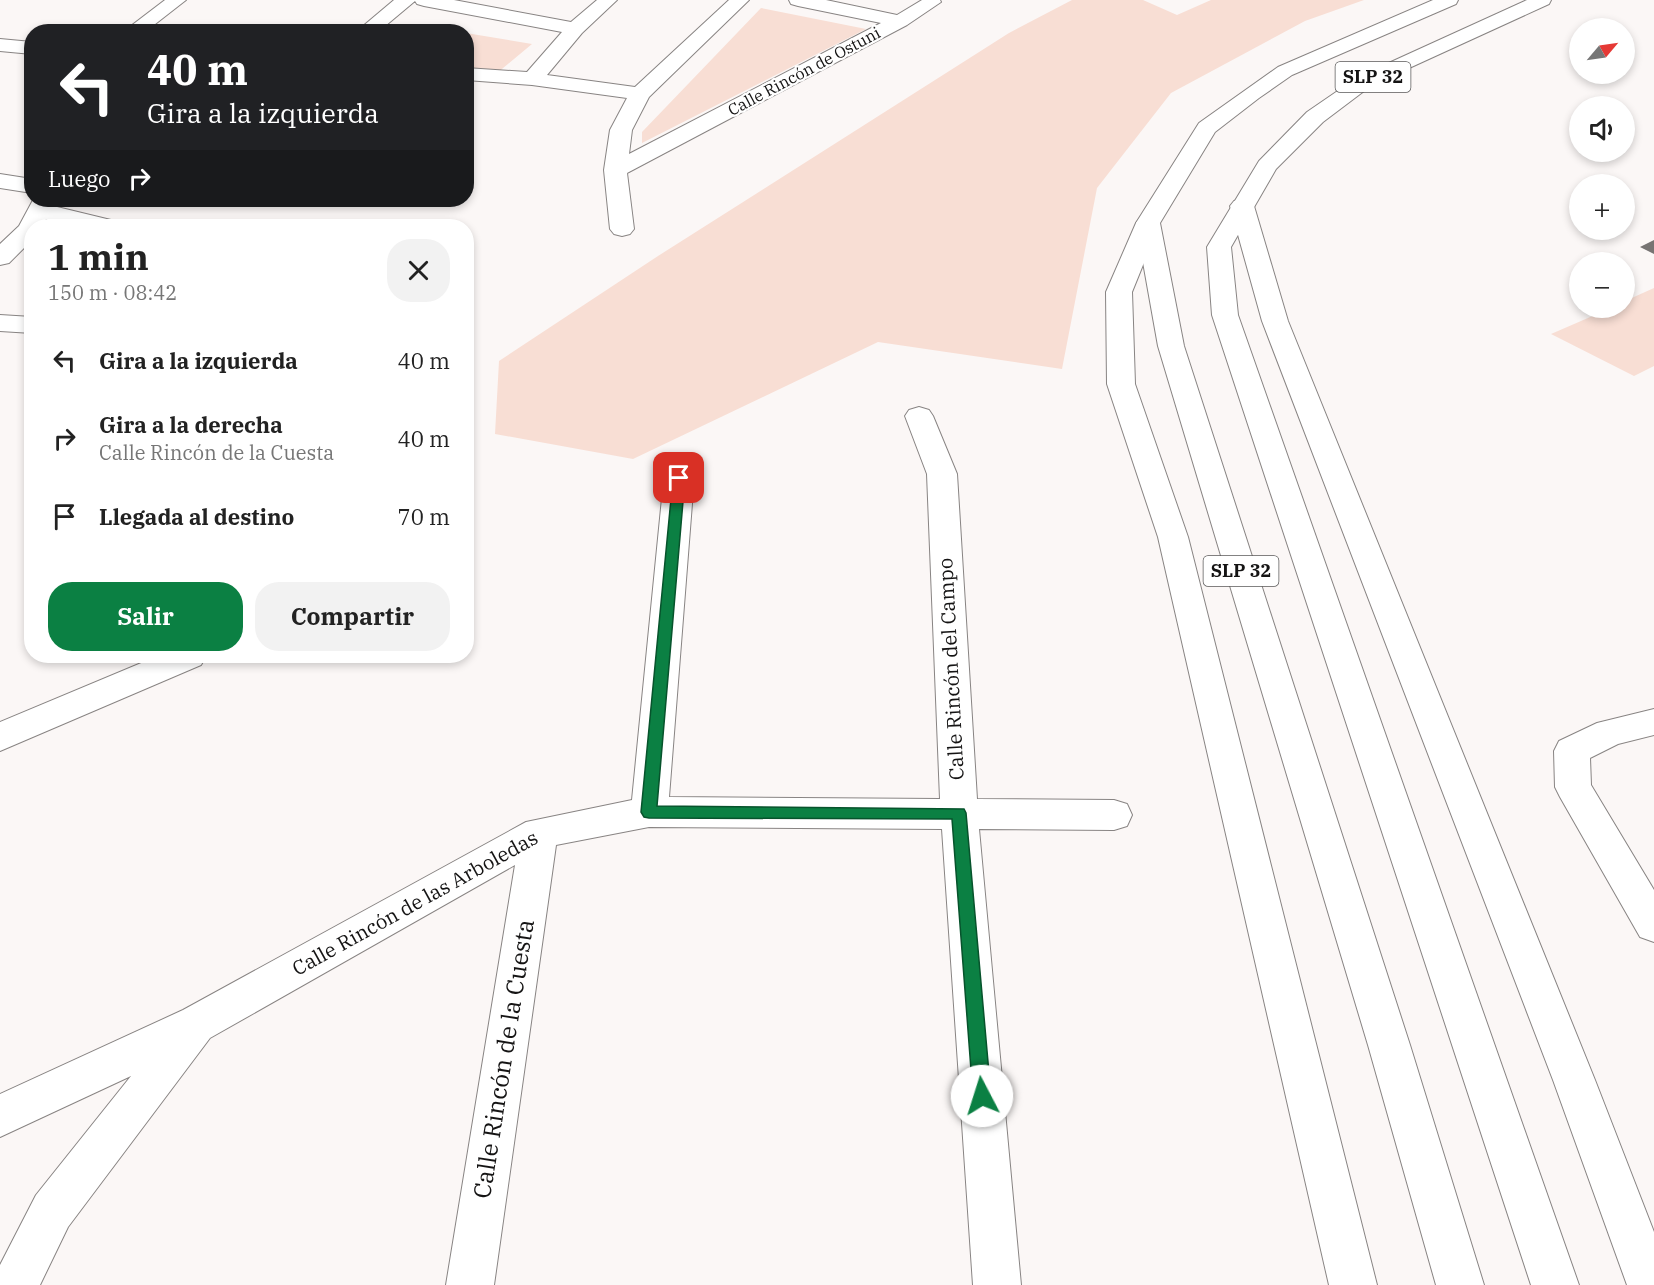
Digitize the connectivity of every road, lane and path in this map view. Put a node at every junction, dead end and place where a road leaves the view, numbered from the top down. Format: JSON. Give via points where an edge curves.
{"nodes":[{"id":1,"x":177,"y":0,"type":"edge"},
{"id":2,"x":406,"y":0,"type":"edge"},
{"id":3,"x":424,"y":0,"type":"edge"},
{"id":4,"x":608,"y":0,"type":"edge"},
{"id":5,"x":740,"y":0,"type":"edge"},
{"id":6,"x":798,"y":0,"type":"edge"},
{"id":7,"x":1449,"y":0,"type":"edge"},
{"id":8,"x":1542,"y":0,"type":"edge"},
{"id":9,"x":932,"y":2,"type":"dead end"},
{"id":10,"x":900,"y":21,"type":"junction"},
{"id":11,"x":143,"y":24,"type":"edge"},
{"id":12,"x":375,"y":24,"type":"edge"},
{"id":13,"x":575,"y":29,"type":"junction"},
{"id":14,"x":0,"y":45,"type":"edge"},
{"id":15,"x":24,"y":47,"type":"edge"},
{"id":16,"x":474,"y":75,"type":"edge"},
{"id":17,"x":532,"y":79,"type":"junction"},
{"id":18,"x":640,"y":94,"type":"junction"},
{"id":19,"x":615,"y":170,"type":"junction"},
{"id":20,"x":0,"y":181,"type":"edge"},
{"id":21,"x":24,"y":185,"type":"edge"},
{"id":22,"x":1242,"y":206,"type":"junction"},
{"id":23,"x":47,"y":207,"type":"edge"},
{"id":24,"x":85,"y":219,"type":"edge"},
{"id":25,"x":1148,"y":223,"type":"junction"},
{"id":26,"x":622,"y":229,"type":"dead end"},
{"id":27,"x":24,"y":236,"type":"edge"},
{"id":28,"x":13,"y":250,"type":"edge"},
{"id":29,"x":0,"y":323,"type":"edge"},
{"id":30,"x":24,"y":324,"type":"edge"},
{"id":31,"x":919,"y":416,"type":"dead end"},
{"id":32,"x":679,"y":478,"type":"dead end"},
{"id":33,"x":173,"y":663,"type":"edge"},
{"id":34,"x":1654,"y":722,"type":"edge"},
{"id":35,"x":0,"y":737,"type":"edge"},
{"id":36,"x":649,"y":812,"type":"junction"},
{"id":37,"x":959,"y":813,"type":"junction"},
{"id":38,"x":1114,"y":815,"type":"dead end"},
{"id":39,"x":539,"y":833,"type":"junction"},
{"id":40,"x":1654,"y":925,"type":"edge"},
{"id":41,"x":198,"y":1023,"type":"junction"},
{"id":42,"x":0,"y":1116,"type":"edge"},
{"id":43,"x":15,"y":1285,"type":"edge"},
{"id":44,"x":470,"y":1285,"type":"edge"},
{"id":45,"x":997,"y":1285,"type":"edge"},
{"id":46,"x":1353,"y":1285,"type":"edge"},
{"id":47,"x":1460,"y":1285,"type":"edge"},
{"id":48,"x":1556,"y":1285,"type":"edge"},
{"id":49,"x":1650,"y":1285,"type":"edge"}],
"edges":[{"from":1,"to":11,"type":"street"},
{"from":2,"to":12,"type":"street"},
{"from":3,"to":13,"type":"street"},
{"from":4,"to":13,"type":"street"},
{"from":5,"to":18,"type":"street"},
{"from":6,"to":10,"type":"street","name":"Calle Rincón de Ostuni"},
{"from":7,"to":25,"type":"street","number":"SLP 32","via":[[1285,71],[1252,94],[1207,128]]},
{"from":8,"to":22,"type":"street","number":"SLP 32","via":[[1365,81],[1315,117],[1267,166]]},
{"from":9,"to":10,"type":"street"},
{"from":10,"to":19,"type":"street","name":"Calle Rincón de Ostuni"},
{"from":13,"to":17,"type":"street"},
{"from":14,"to":15,"type":"street"},
{"from":16,"to":17,"type":"street"},
{"from":17,"to":18,"type":"street"},
{"from":18,"to":19,"type":"street","via":[[621,130]]},
{"from":19,"to":26,"type":"street"},
{"from":20,"to":21,"type":"street"},
{"from":22,"to":48,"type":"street","number":"SLP 32","via":[[1219,247],[1225,315]]},
{"from":22,"to":49,"type":"street","via":[[1275,321],[1574,1080]]},
{"from":23,"to":24,"type":"street"},
{"from":25,"to":46,"type":"street","via":[[1119,292],[1121,384],[1173,537]]},
{"from":25,"to":47,"type":"street","number":"SLP 32","via":[[1171,346],[1386,1034]]},
{"from":27,"to":28,"type":"street"},
{"from":29,"to":30,"type":"street"},
{"from":31,"to":37,"type":"street","name":"Calle Rincón del Campo","via":[[942,474]]},
{"from":32,"to":36,"type":"street"},
{"from":33,"to":35,"type":"street"},
{"from":34,"to":40,"type":"street","via":[[1609,733],[1572,751],[1573,787]]},
{"from":36,"to":37,"type":"street","name":"Calle Rincón de las Arboledas"},
{"from":36,"to":39,"type":"street","name":"Calle Rincón de las Arboledas"},
{"from":37,"to":38,"type":"street","name":"Calle Rincón de las Arboledas"},
{"from":37,"to":45,"type":"street","name":"Calle Rincón del Campo"},
{"from":39,"to":41,"type":"street","name":"Calle Rincón de las Arboledas"},
{"from":39,"to":44,"type":"street","name":"Calle Rincón de la Cuesta"},
{"from":41,"to":42,"type":"street","name":"Calle Rincón de las Arboledas"},
{"from":41,"to":43,"type":"street","via":[[52,1211]]}]}
